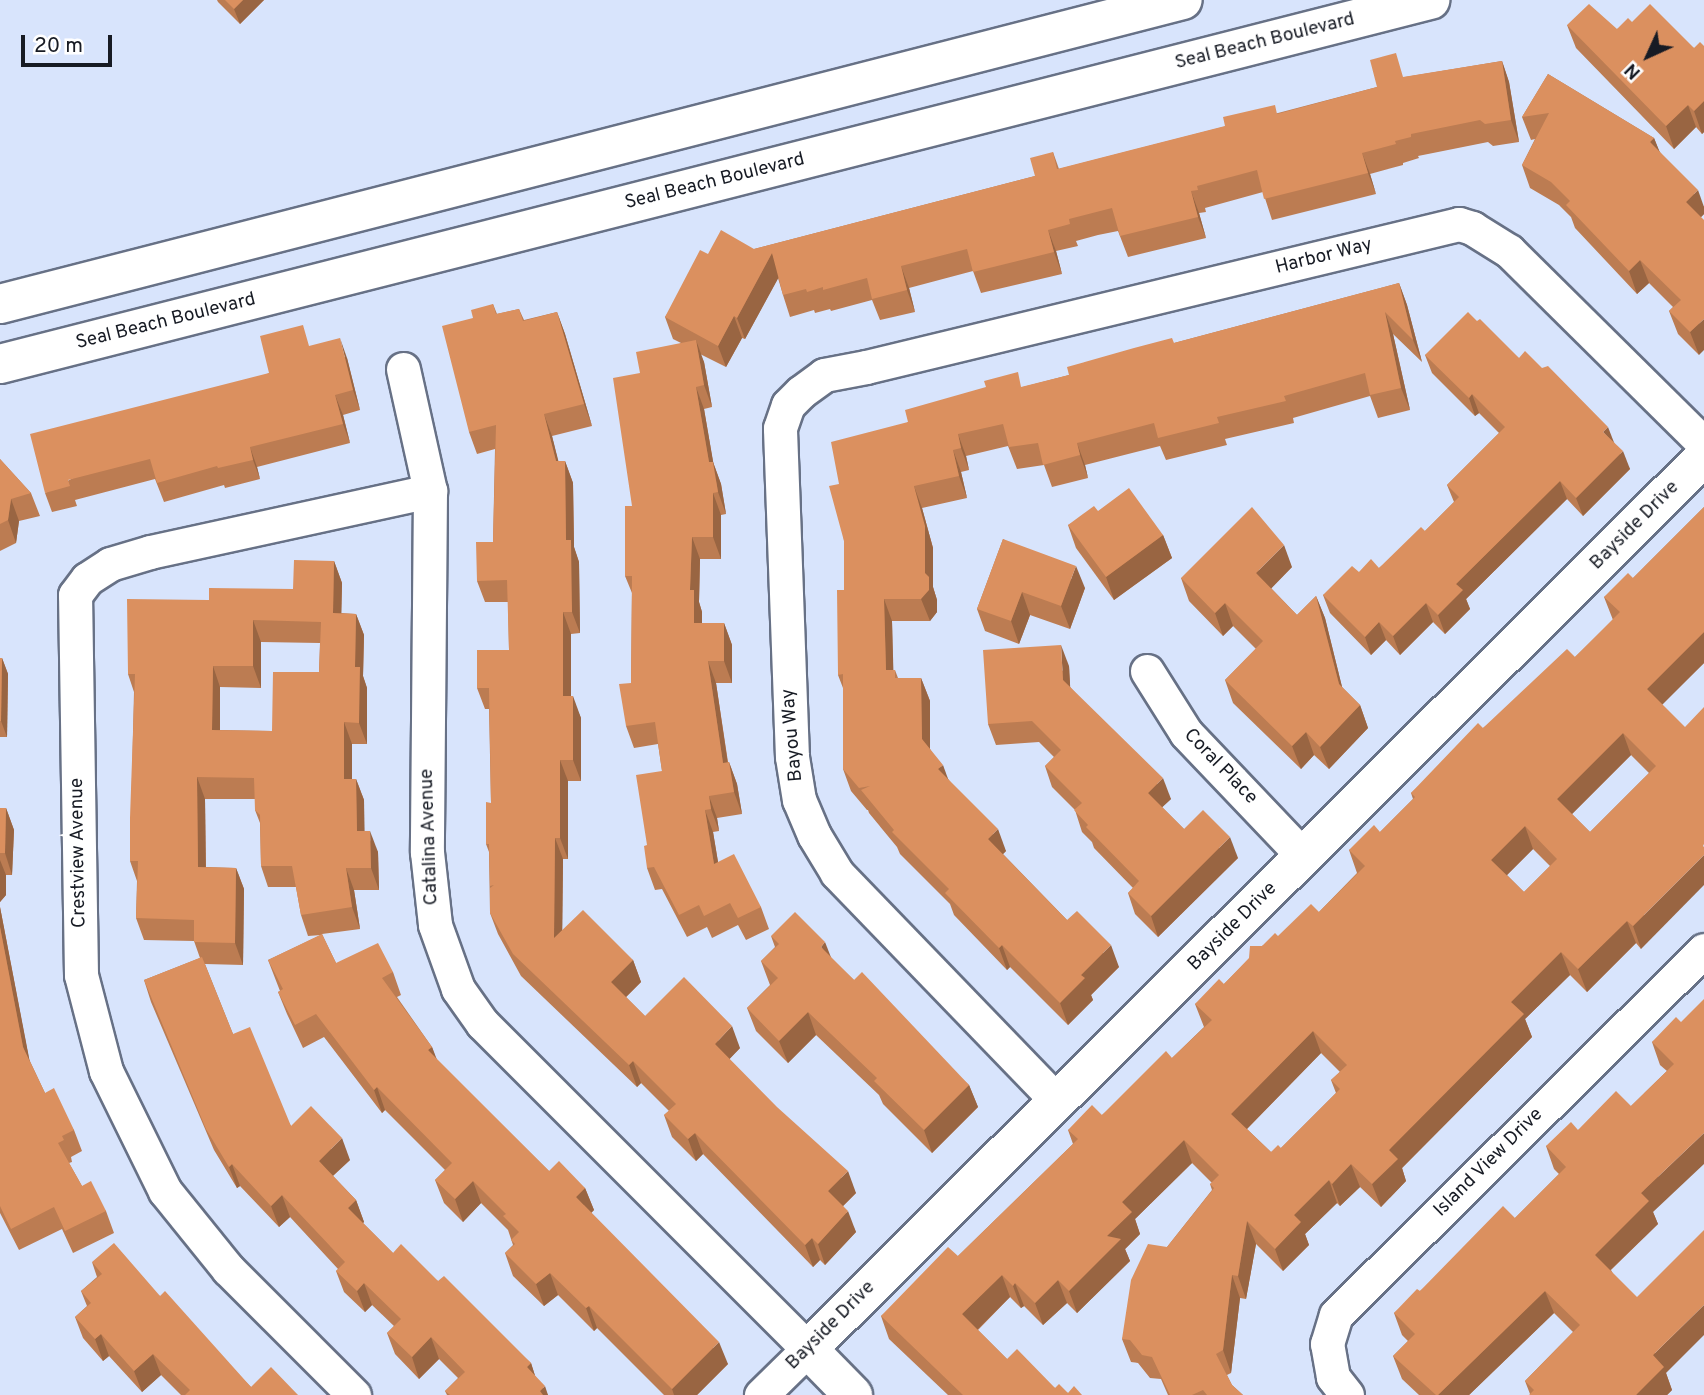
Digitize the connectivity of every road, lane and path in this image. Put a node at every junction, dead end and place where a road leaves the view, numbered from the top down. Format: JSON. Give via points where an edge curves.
{"nodes":[{"id":1,"x":1183,"y":0,"type":"edge"},
{"id":2,"x":1430,"y":0,"type":"edge"},
{"id":3,"x":0,"y":304,"type":"edge"},
{"id":4,"x":0,"y":364,"type":"edge"},
{"id":5,"x":866,"y":367,"type":"joint"},
{"id":6,"x":403,"y":369,"type":"dead end"},
{"id":7,"x":1704,"y":444,"type":"edge"},
{"id":8,"x":1704,"y":457,"type":"edge"},
{"id":9,"x":430,"y":491,"type":"junction"},
{"id":10,"x":1147,"y":671,"type":"dead end"},
{"id":11,"x":1304,"y":856,"type":"junction"},
{"id":12,"x":1704,"y":950,"type":"edge"},
{"id":13,"x":1057,"y":1101,"type":"junction"},
{"id":14,"x":808,"y":1349,"type":"junction"},
{"id":15,"x":354,"y":1395,"type":"edge"},
{"id":16,"x":761,"y":1395,"type":"edge"},
{"id":17,"x":853,"y":1395,"type":"edge"},
{"id":18,"x":1347,"y":1395,"type":"edge"}],
"edges":[{"from":1,"to":3,"type":"main road"},
{"from":2,"to":4,"type":"main road","name":"Seal Beach Boulevard"},
{"from":5,"to":7,"type":"street","name":"Harbor Way","via":[[1459,224],[1509,251]]},
{"from":5,"to":13,"type":"street","name":"Bayou Way","via":[[824,374],[788,405],[780,428],[792,757],[799,800],[837,873]]},
{"from":6,"to":9,"type":"street","name":"Catalina Avenue"},
{"from":8,"to":11,"type":"main road","name":"Bayside Drive"},
{"from":9,"to":14,"type":"street","name":"Catalina Avenue","via":[[427,852],[435,925],[458,989],[482,1023]]},
{"from":9,"to":15,"type":"street","name":"Crestview Avenue","via":[[150,552],[110,564],[87,579],[75,595],[81,975],[106,1071],[165,1191],[228,1269]]},
{"from":10,"to":11,"type":"street","name":"Coral Place","via":[[1186,733]]},
{"from":11,"to":13,"type":"main road","name":"Bayside Drive"},
{"from":12,"to":18,"type":"street","name":"Island View Drive","via":[[1336,1315],[1327,1344],[1333,1377]]},
{"from":13,"to":14,"type":"main road","name":"Bayside Drive"},
{"from":14,"to":16,"type":"street","name":"Bayside Drive"},
{"from":14,"to":17,"type":"main road","name":"Catalina Avenue"}]}
